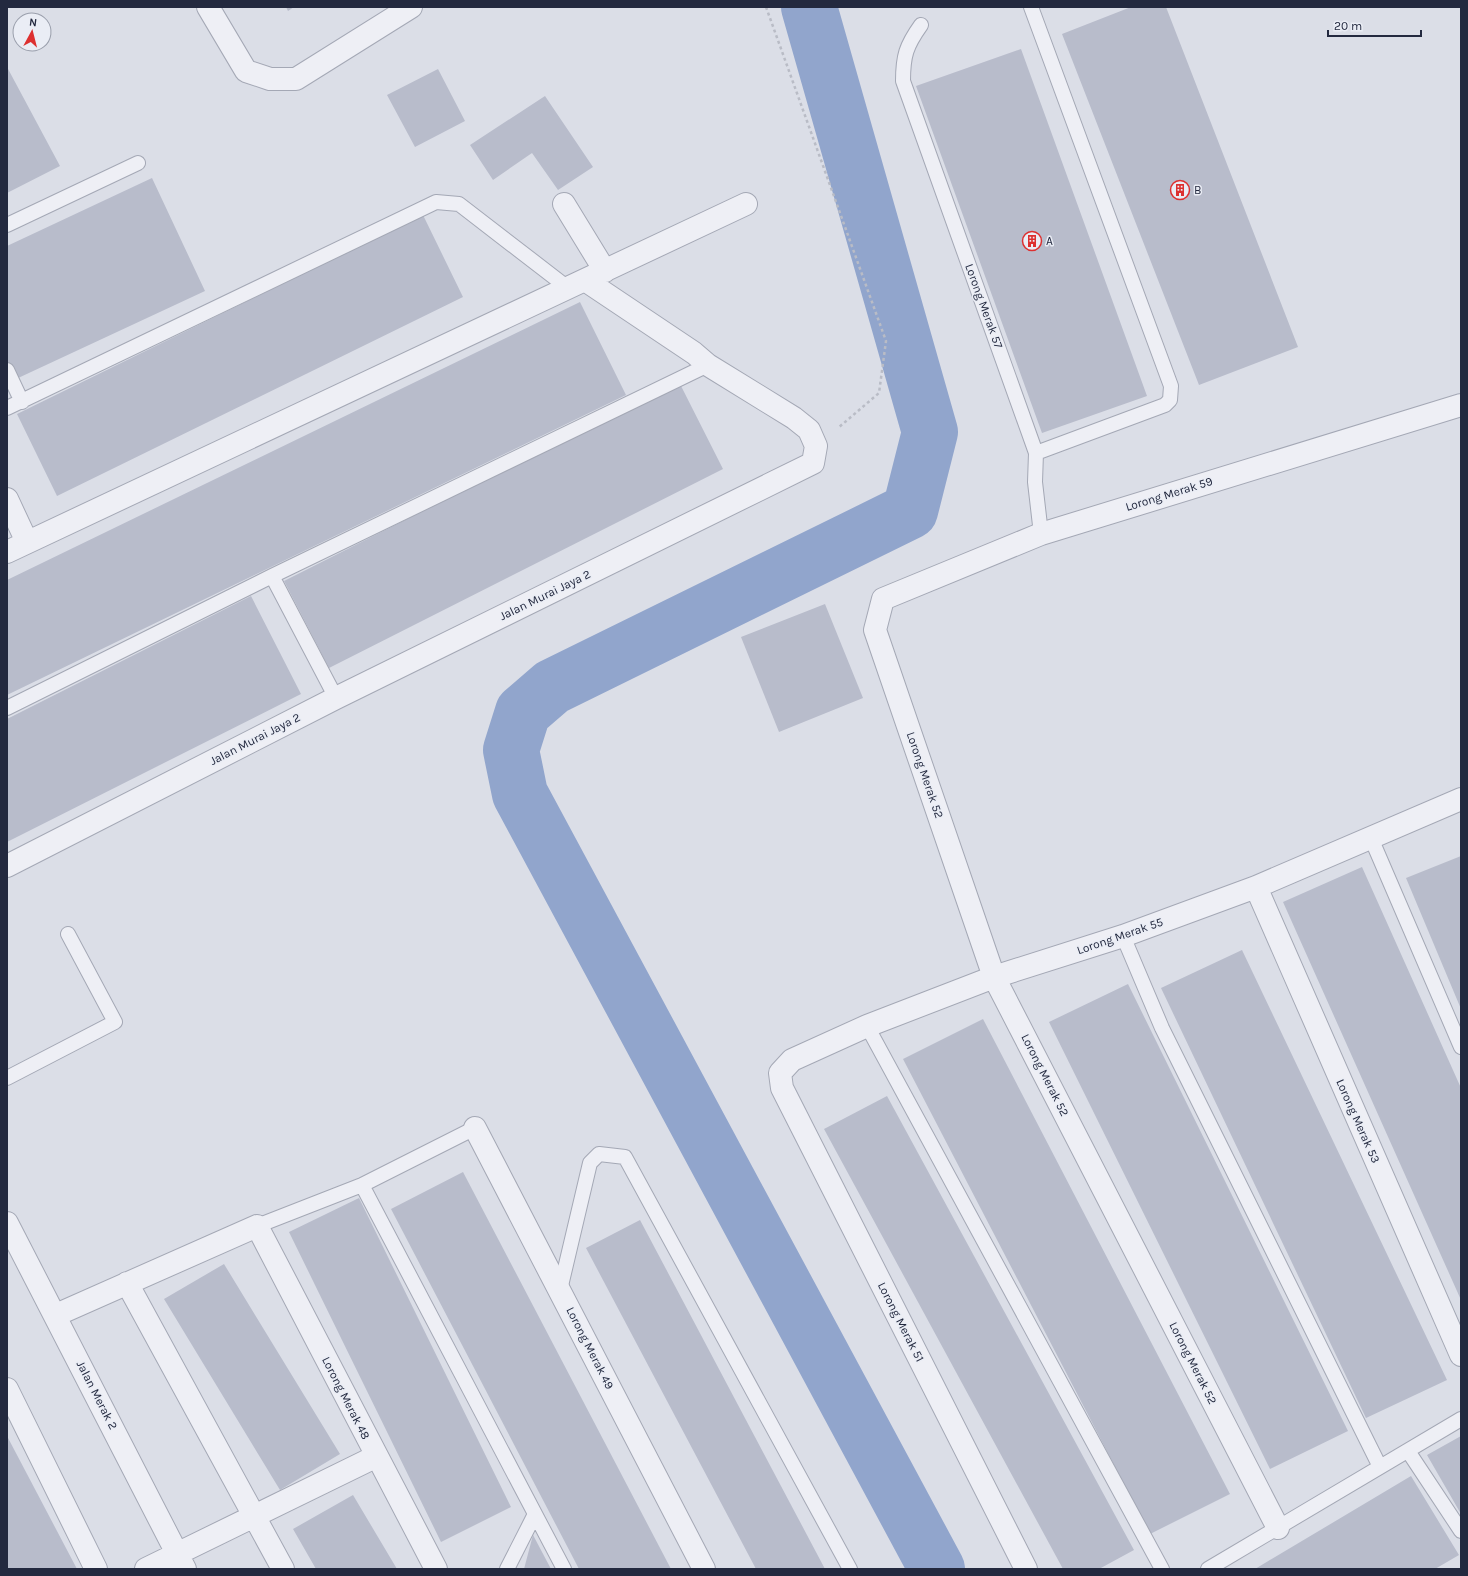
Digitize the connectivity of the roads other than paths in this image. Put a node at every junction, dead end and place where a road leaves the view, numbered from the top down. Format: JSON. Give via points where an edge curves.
{"nodes":[{"id":1,"x":208,"y":7,"type":"edge"},
{"id":2,"x":411,"y":7,"type":"edge"},
{"id":3,"x":1031,"y":7,"type":"edge"},
{"id":4,"x":921,"y":25,"type":"dead end"},
{"id":5,"x":138,"y":163,"type":"dead end"},
{"id":6,"x":564,"y":204,"type":"dead end"},
{"id":7,"x":746,"y":204,"type":"dead end"},
{"id":8,"x":7,"y":225,"type":"edge"},
{"id":9,"x":605,"y":271,"type":"junction"},
{"id":10,"x":576,"y":284,"type":"junction"},
{"id":11,"x":708,"y":365,"type":"junction"},
{"id":12,"x":7,"y":370,"type":"edge"},
{"id":13,"x":22,"y":402,"type":"junction"},
{"id":14,"x":1461,"y":405,"type":"edge"},
{"id":15,"x":7,"y":408,"type":"edge"},
{"id":16,"x":1036,"y":453,"type":"junction"},
{"id":17,"x":7,"y":499,"type":"edge"},
{"id":18,"x":1040,"y":534,"type":"junction"},
{"id":19,"x":28,"y":542,"type":"junction"},
{"id":20,"x":7,"y":552,"type":"edge"},
{"id":21,"x":272,"y":576,"type":"junction"},
{"id":22,"x":883,"y":599,"type":"joint"},
{"id":23,"x":336,"y":698,"type":"junction"},
{"id":24,"x":7,"y":708,"type":"edge"},
{"id":25,"x":1461,"y":799,"type":"edge"},
{"id":26,"x":1371,"y":838,"type":"junction"},
{"id":27,"x":7,"y":866,"type":"edge"},
{"id":28,"x":1256,"y":887,"type":"junction"},
{"id":29,"x":68,"y":934,"type":"dead end"},
{"id":30,"x":1123,"y":936,"type":"junction"},
{"id":31,"x":994,"y":977,"type":"junction"},
{"id":32,"x":867,"y":1026,"type":"junction"},
{"id":33,"x":1461,"y":1047,"type":"edge"},
{"id":34,"x":780,"y":1073,"type":"joint"},
{"id":35,"x":7,"y":1078,"type":"edge"},
{"id":36,"x":475,"y":1128,"type":"joint"},
{"id":37,"x":362,"y":1185,"type":"junction"},
{"id":38,"x":7,"y":1223,"type":"edge"},
{"id":39,"x":257,"y":1226,"type":"junction"},
{"id":40,"x":127,"y":1283,"type":"junction"},
{"id":41,"x":560,"y":1290,"type":"junction"},
{"id":42,"x":56,"y":1315,"type":"junction"},
{"id":43,"x":1461,"y":1355,"type":"edge"},
{"id":44,"x":7,"y":1389,"type":"edge"},
{"id":45,"x":1461,"y":1419,"type":"edge"},
{"id":46,"x":1408,"y":1451,"type":"junction"},
{"id":47,"x":377,"y":1456,"type":"junction"},
{"id":48,"x":1380,"y":1467,"type":"junction"},
{"id":49,"x":535,"y":1514,"type":"junction"},
{"id":50,"x":254,"y":1516,"type":"junction"},
{"id":51,"x":1278,"y":1528,"type":"junction"},
{"id":52,"x":1461,"y":1531,"type":"edge"},
{"id":53,"x":181,"y":1561,"type":"edge"},
{"id":54,"x":96,"y":1569,"type":"edge"},
{"id":55,"x":146,"y":1569,"type":"edge"},
{"id":56,"x":283,"y":1569,"type":"edge"},
{"id":57,"x":436,"y":1569,"type":"edge"},
{"id":58,"x":507,"y":1569,"type":"edge"},
{"id":59,"x":564,"y":1569,"type":"edge"},
{"id":60,"x":704,"y":1569,"type":"edge"},
{"id":61,"x":850,"y":1569,"type":"edge"},
{"id":62,"x":1026,"y":1569,"type":"edge"},
{"id":63,"x":1162,"y":1569,"type":"edge"},
{"id":64,"x":1208,"y":1569,"type":"edge"}],
"edges":[{"from":1,"to":2,"type":"street","via":[[246,71],[270,79],[296,79]]},
{"from":3,"to":16,"type":"lane","via":[[1171,386],[1170,400],[1165,405]]},
{"from":4,"to":16,"type":"lane","name":"Lorong Merak 57","via":[[908,43],[903,65],[903,81]]},
{"from":5,"to":8,"type":"lane"},
{"from":6,"to":9,"type":"street"},
{"from":7,"to":9,"type":"street"},
{"from":9,"to":10,"type":"street"},
{"from":10,"to":11,"type":"street","via":[[694,353]]},
{"from":10,"to":13,"type":"lane","via":[[460,204],[436,202]]},
{"from":10,"to":19,"type":"street"},
{"from":11,"to":21,"type":"lane"},
{"from":11,"to":23,"type":"street","name":"Jalan Murai Jaya 2","via":[[809,430],[816,446],[813,463]]},
{"from":12,"to":13,"type":"lane"},
{"from":13,"to":15,"type":"lane"},
{"from":14,"to":18,"type":"street","name":"Lorong Merak 59"},
{"from":16,"to":18,"type":"lane","via":[[1035,482]]},
{"from":17,"to":19,"type":"street"},
{"from":18,"to":22,"type":"street","name":"Lorong Merak 59"},
{"from":19,"to":20,"type":"street"},
{"from":21,"to":23,"type":"lane"},
{"from":21,"to":24,"type":"lane"},
{"from":22,"to":31,"type":"street","name":"Lorong Merak 52","via":[[875,630]]},
{"from":23,"to":27,"type":"street","name":"Jalan Murai Jaya 2"},
{"from":25,"to":26,"type":"street","name":"Lorong Merak 55"},
{"from":26,"to":28,"type":"street","name":"Lorong Merak 55"},
{"from":26,"to":33,"type":"lane"},
{"from":28,"to":30,"type":"street","name":"Lorong Merak 55"},
{"from":28,"to":43,"type":"street","name":"Lorong Merak 53"},
{"from":29,"to":35,"type":"lane","via":[[115,1022]]},
{"from":30,"to":31,"type":"street","name":"Lorong Merak 55"},
{"from":30,"to":48,"type":"lane","via":[[1162,1028]]},
{"from":31,"to":32,"type":"street","name":"Lorong Merak 55"},
{"from":31,"to":51,"type":"street","name":"Lorong Merak 52"},
{"from":32,"to":34,"type":"street","name":"Lorong Merak 55","via":[[792,1060]]},
{"from":32,"to":63,"type":"lane"},
{"from":34,"to":62,"type":"street","name":"Lorong Merak 51","via":[[782,1088]]},
{"from":36,"to":37,"type":"lane"},
{"from":36,"to":41,"type":"street","name":"Lorong Merak 49"},
{"from":37,"to":39,"type":"lane"},
{"from":37,"to":49,"type":"lane"},
{"from":38,"to":42,"type":"street","name":"Jalan Merak 2"},
{"from":39,"to":40,"type":"street"},
{"from":39,"to":47,"type":"street","name":"Lorong Merak 48"},
{"from":40,"to":42,"type":"street"},
{"from":40,"to":50,"type":"street"},
{"from":41,"to":60,"type":"street","name":"Lorong Merak 49"},
{"from":41,"to":61,"type":"lane","via":[[590,1163],[598,1154],[625,1157]]},
{"from":42,"to":53,"type":"street","name":"Jalan Merak 2"},
{"from":44,"to":54,"type":"street"},
{"from":45,"to":46,"type":"lane"},
{"from":46,"to":48,"type":"lane"},
{"from":46,"to":52,"type":"lane"},
{"from":47,"to":50,"type":"street"},
{"from":47,"to":57,"type":"street","name":"Lorong Merak 48"},
{"from":48,"to":51,"type":"lane"},
{"from":49,"to":58,"type":"lane"},
{"from":49,"to":59,"type":"lane"},
{"from":50,"to":53,"type":"street"},
{"from":50,"to":56,"type":"street"},
{"from":51,"to":64,"type":"lane"},
{"from":53,"to":55,"type":"street"}]}
